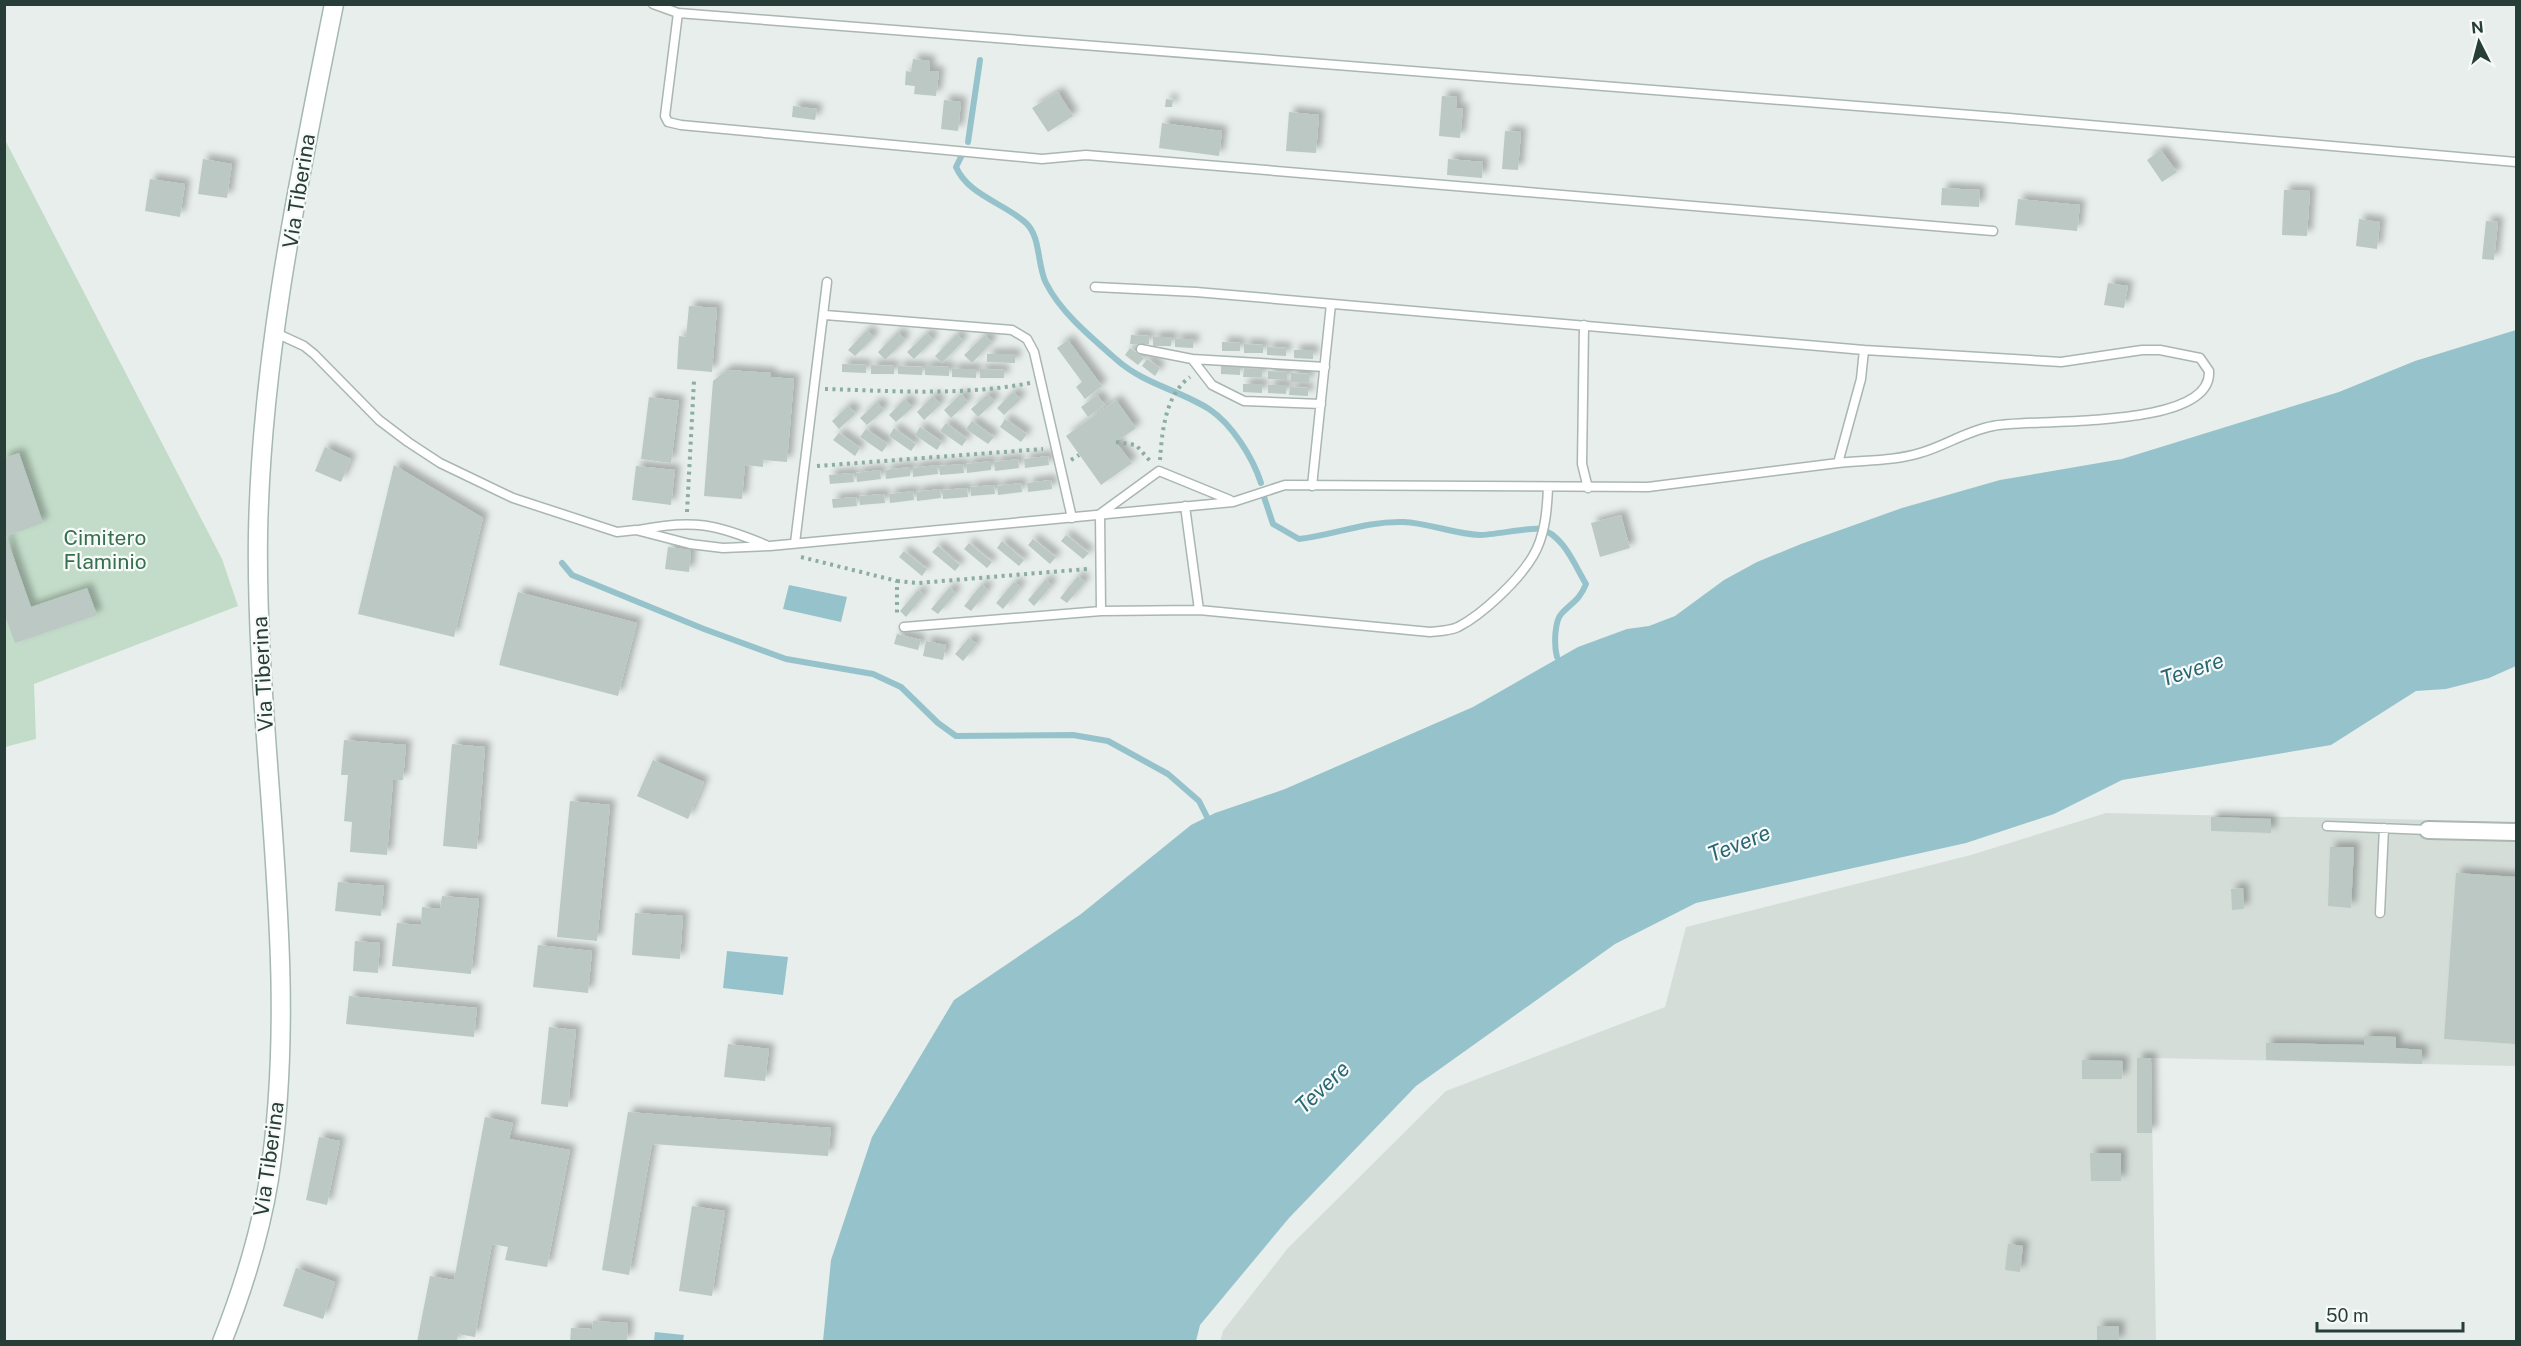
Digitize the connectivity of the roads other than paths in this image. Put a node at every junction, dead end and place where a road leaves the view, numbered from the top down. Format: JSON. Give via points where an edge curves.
{"nodes":[{"id":1,"x":334,"y":4,"type":"edge"},
{"id":2,"x":652,"y":4,"type":"edge"},
{"id":3,"x":678,"y":13,"type":"junction"},
{"id":4,"x":2517,"y":162,"type":"edge"},
{"id":5,"x":1993,"y":231,"type":"dead end"},
{"id":6,"x":827,"y":282,"type":"dead end"},
{"id":7,"x":1095,"y":287,"type":"dead end"},
{"id":8,"x":1330,"y":303,"type":"junction"},
{"id":9,"x":825,"y":315,"type":"junction"},
{"id":10,"x":1584,"y":326,"type":"junction"},
{"id":11,"x":276,"y":333,"type":"junction"},
{"id":12,"x":1141,"y":350,"type":"dead end"},
{"id":13,"x":1864,"y":350,"type":"junction"},
{"id":14,"x":1192,"y":359,"type":"junction"},
{"id":15,"x":1324,"y":367,"type":"junction"},
{"id":16,"x":1321,"y":404,"type":"junction"},
{"id":17,"x":1838,"y":463,"type":"junction"},
{"id":18,"x":1312,"y":486,"type":"junction"},
{"id":19,"x":1548,"y":488,"type":"junction"},
{"id":20,"x":1588,"y":488,"type":"junction"},
{"id":21,"x":1233,"y":502,"type":"junction"},
{"id":22,"x":1185,"y":506,"type":"junction"},
{"id":23,"x":1100,"y":514,"type":"junction"},
{"id":24,"x":1072,"y":518,"type":"junction"},
{"id":25,"x":636,"y":530,"type":"junction"},
{"id":26,"x":795,"y":543,"type":"junction"},
{"id":27,"x":770,"y":546,"type":"junction"},
{"id":28,"x":1199,"y":610,"type":"junction"},
{"id":29,"x":1101,"y":611,"type":"junction"},
{"id":30,"x":904,"y":627,"type":"road end"},
{"id":31,"x":2327,"y":826,"type":"dead end"},
{"id":32,"x":2384,"y":828,"type":"junction"},
{"id":33,"x":2428,"y":830,"type":"joint"},
{"id":34,"x":2517,"y":832,"type":"edge"},
{"id":35,"x":2380,"y":913,"type":"dead end"},
{"id":36,"x":222,"y":1341,"type":"edge"}],
"edges":[{"from":1,"to":11,"type":"main road","name":"Via Tiberina"},
{"from":2,"to":3,"type":"lane"},
{"from":3,"to":4,"type":"lane","via":[[2009,117]]},
{"from":3,"to":5,"type":"lane","via":[[665,116],[668,122],[681,125],[1042,159],[1086,155]]},
{"from":6,"to":9,"type":"lane"},
{"from":7,"to":8,"type":"lane"},
{"from":8,"to":10,"type":"lane"},
{"from":8,"to":15,"type":"lane"},
{"from":9,"to":24,"type":"lane","via":[[1012,330],[1028,339]]},
{"from":9,"to":26,"type":"lane"},
{"from":10,"to":13,"type":"lane"},
{"from":10,"to":20,"type":"lane","via":[[1582,464]]},
{"from":11,"to":25,"type":"lane","via":[[304,346],[380,420],[440,463],[513,498],[565,516],[617,532]]},
{"from":11,"to":36,"type":"main road","name":"Via Tiberina","via":[[260,480],[258,554],[281,987],[281,1054],[265,1200]]},
{"from":12,"to":14,"type":"lane"},
{"from":13,"to":17,"type":"lane","via":[[1861,379]]},
{"from":13,"to":17,"type":"lane","via":[[2061,362],[2160,350],[2200,358],[2210,380],[2202,394],[2136,416],[1994,425],[1919,453]]},
{"from":14,"to":15,"type":"lane"},
{"from":14,"to":16,"type":"lane","via":[[1212,385],[1244,400]]},
{"from":15,"to":16,"type":"lane"},
{"from":16,"to":18,"type":"lane"},
{"from":17,"to":20,"type":"lane","via":[[1648,487]]},
{"from":18,"to":19,"type":"lane"},
{"from":18,"to":21,"type":"lane","via":[[1285,485]]},
{"from":19,"to":20,"type":"lane"},
{"from":19,"to":28,"type":"lane","via":[[1546,514],[1533,556],[1496,598],[1458,627],[1430,632]]},
{"from":21,"to":22,"type":"lane"},
{"from":21,"to":23,"type":"lane","via":[[1160,471]]},
{"from":22,"to":23,"type":"lane"},
{"from":22,"to":28,"type":"lane"},
{"from":23,"to":24,"type":"lane"},
{"from":23,"to":29,"type":"lane"},
{"from":24,"to":26,"type":"lane"},
{"from":25,"to":27,"type":"lane","via":[[723,548]]},
{"from":25,"to":27,"type":"lane","via":[[687,522],[731,530]]},
{"from":26,"to":27,"type":"lane"},
{"from":28,"to":29,"type":"lane"},
{"from":29,"to":30,"type":"lane"},
{"from":31,"to":32,"type":"lane"},
{"from":32,"to":33,"type":"lane"},
{"from":32,"to":35,"type":"lane"},
{"from":33,"to":34,"type":"street"}]}
